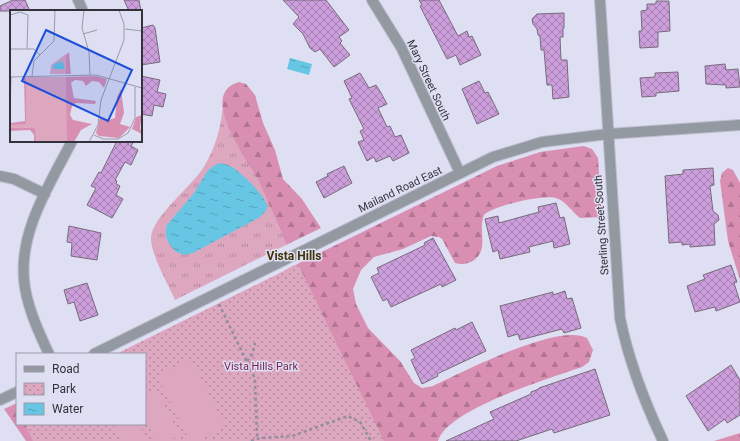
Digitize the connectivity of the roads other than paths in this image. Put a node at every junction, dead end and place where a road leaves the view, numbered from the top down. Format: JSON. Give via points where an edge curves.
{"nodes":[{"id":1,"x":78,"y":0,"type":"edge"},
{"id":2,"x":372,"y":0,"type":"edge"},
{"id":3,"x":600,"y":0,"type":"edge"},
{"id":4,"x":83,"y":10,"type":"edge"},
{"id":5,"x":740,"y":125,"type":"edge"},
{"id":6,"x":608,"y":134,"type":"junction"},
{"id":7,"x":71,"y":142,"type":"edge"},
{"id":8,"x":460,"y":173,"type":"junction"},
{"id":9,"x":0,"y":176,"type":"edge"},
{"id":10,"x":45,"y":194,"type":"junction"},
{"id":11,"x":49,"y":353,"type":"edge"},
{"id":12,"x":96,"y":353,"type":"edge"},
{"id":13,"x":16,"y":392,"type":"edge"},
{"id":14,"x":0,"y":400,"type":"edge"},
{"id":15,"x":663,"y":441,"type":"edge"}],
"edges":[{"from":1,"to":4,"type":"street"},
{"from":2,"to":8,"type":"street","name":"Mary Street South","via":[[401,47]]},
{"from":3,"to":6,"type":"street","name":"Sterling Street South"},
{"from":5,"to":6,"type":"street","name":"Mailand Road East"},
{"from":6,"to":8,"type":"street","name":"Mailand Road East","via":[[524,146]]},
{"from":6,"to":15,"type":"street","name":"Sterling Street South","via":[[620,318],[635,377]]},
{"from":7,"to":10,"type":"street"},
{"from":8,"to":12,"type":"street","name":"Mailand Road East"},
{"from":9,"to":10,"type":"street","via":[[14,179]]},
{"from":10,"to":11,"type":"street","via":[[28,238],[23,270],[29,304]]},
{"from":13,"to":14,"type":"street"}]}
